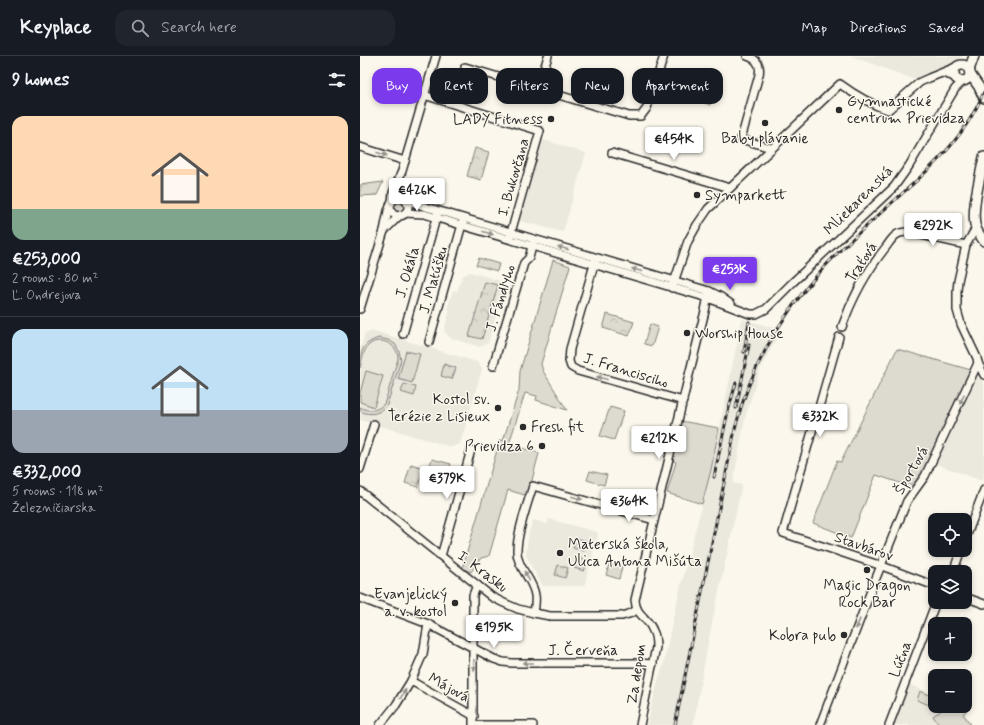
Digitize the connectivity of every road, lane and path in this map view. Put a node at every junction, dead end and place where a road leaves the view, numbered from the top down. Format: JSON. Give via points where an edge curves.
{"nodes":[{"id":1,"x":436,"y":56,"type":"edge"},
{"id":2,"x":548,"y":56,"type":"edge"},
{"id":3,"x":664,"y":56,"type":"edge"},
{"id":4,"x":748,"y":56,"type":"edge"},
{"id":5,"x":465,"y":67,"type":"dead end"},
{"id":6,"x":544,"y":68,"type":"edge"},
{"id":7,"x":965,"y":72,"type":"edge"},
{"id":8,"x":496,"y":76,"type":"edge"},
{"id":9,"x":424,"y":95,"type":"junction"},
{"id":10,"x":563,"y":96,"type":"edge"},
{"id":11,"x":984,"y":98,"type":"edge"},
{"id":12,"x":360,"y":147,"type":"edge"},
{"id":13,"x":772,"y":148,"type":"junction"},
{"id":14,"x":612,"y":153,"type":"dead end"},
{"id":15,"x":984,"y":157,"type":"edge"},
{"id":16,"x":405,"y":161,"type":"junction"},
{"id":17,"x":398,"y":181,"type":"junction"},
{"id":18,"x":730,"y":188,"type":"junction"},
{"id":19,"x":404,"y":199,"type":"junction"},
{"id":20,"x":391,"y":205,"type":"junction"},
{"id":21,"x":403,"y":214,"type":"junction"},
{"id":22,"x":437,"y":214,"type":"junction"},
{"id":23,"x":463,"y":222,"type":"junction"},
{"id":24,"x":976,"y":228,"type":"junction"},
{"id":25,"x":384,"y":231,"type":"junction"},
{"id":26,"x":510,"y":236,"type":"junction"},
{"id":27,"x":535,"y":239,"type":"junction"},
{"id":28,"x":984,"y":241,"type":"edge"},
{"id":29,"x":966,"y":245,"type":"junction"},
{"id":30,"x":532,"y":247,"type":"junction"},
{"id":31,"x":596,"y":257,"type":"junction"},
{"id":32,"x":594,"y":265,"type":"junction"},
{"id":33,"x":673,"y":284,"type":"junction"},
{"id":34,"x":708,"y":295,"type":"junction"},
{"id":35,"x":360,"y":309,"type":"edge"},
{"id":36,"x":842,"y":327,"type":"dead end"},
{"id":37,"x":403,"y":334,"type":"dead end"},
{"id":38,"x":839,"y":337,"type":"dead end"},
{"id":39,"x":429,"y":342,"type":"dead end"},
{"id":40,"x":978,"y":363,"type":"junction"},
{"id":41,"x":493,"y":366,"type":"dead end"},
{"id":42,"x":984,"y":375,"type":"edge"},
{"id":43,"x":683,"y":400,"type":"junction"},
{"id":44,"x":374,"y":424,"type":"dead end"},
{"id":45,"x":471,"y":450,"type":"dead end"},
{"id":46,"x":360,"y":469,"type":"edge"},
{"id":47,"x":984,"y":490,"type":"edge"},
{"id":48,"x":360,"y":491,"type":"edge"},
{"id":49,"x":654,"y":520,"type":"junction"},
{"id":50,"x":972,"y":522,"type":"edge"},
{"id":51,"x":441,"y":556,"type":"junction"},
{"id":52,"x":882,"y":566,"type":"junction"},
{"id":53,"x":928,"y":583,"type":"edge"},
{"id":54,"x":477,"y":585,"type":"junction"},
{"id":55,"x":360,"y":598,"type":"edge"},
{"id":56,"x":972,"y":600,"type":"edge"},
{"id":57,"x":984,"y":604,"type":"edge"},
{"id":58,"x":933,"y":609,"type":"edge"},
{"id":59,"x":637,"y":610,"type":"junction"},
{"id":60,"x":534,"y":613,"type":"junction"},
{"id":61,"x":428,"y":624,"type":"junction"},
{"id":62,"x":474,"y":649,"type":"junction"},
{"id":63,"x":653,"y":664,"type":"junction"},
{"id":64,"x":411,"y":681,"type":"junction"},
{"id":65,"x":474,"y":716,"type":"junction"},
{"id":66,"x":380,"y":725,"type":"edge"},
{"id":67,"x":474,"y":725,"type":"edge"},
{"id":68,"x":533,"y":725,"type":"edge"},
{"id":69,"x":640,"y":725,"type":"edge"},
{"id":70,"x":820,"y":725,"type":"edge"},
{"id":71,"x":888,"y":725,"type":"edge"}],
"edges":[{"from":1,"to":9,"type":"street"},
{"from":2,"to":6,"type":"street"},
{"from":3,"to":10,"type":"street","via":[[648,108],[641,116],[629,116]]},
{"from":4,"to":13,"type":"street","via":[[759,64],[760,75],[741,139]]},
{"from":5,"to":8,"type":"street"},
{"from":7,"to":11,"type":"main road"},
{"from":7,"to":13,"type":"street","via":[[942,73],[920,82],[888,110],[876,106],[840,84]]},
{"from":7,"to":34,"type":"street","name":"Mliekarenská","via":[[894,187],[766,309],[753,315],[740,310],[721,297]]},
{"from":9,"to":16,"type":"street"},
{"from":9,"to":26,"type":"street","name":"I. Bukovčana","via":[[540,131]]},
{"from":12,"to":16,"type":"street","one_way":true},
{"from":13,"to":18,"type":"street"},
{"from":14,"to":18,"type":"street"},
{"from":15,"to":24,"type":"main road","via":[[974,211]]},
{"from":16,"to":17,"type":"street"},
{"from":17,"to":19,"type":"street"},
{"from":17,"to":20,"type":"street"},
{"from":18,"to":33,"type":"street","via":[[708,209],[697,225],[688,241]]},
{"from":19,"to":20,"type":"street","via":[[395,199]]},
{"from":19,"to":21,"type":"street","via":[[408,207]]},
{"from":19,"to":22,"type":"street"},
{"from":20,"to":21,"type":"street","via":[[392,212],[396,215]]},
{"from":20,"to":25,"type":"street"},
{"from":21,"to":22,"type":"street"},
{"from":21,"to":25,"type":"street"},
{"from":22,"to":23,"type":"street"},
{"from":22,"to":37,"type":"street","name":"J. Okáľa"},
{"from":23,"to":26,"type":"street"},
{"from":23,"to":39,"type":"street","name":"J. Matúšku"},
{"from":24,"to":28,"type":"main road"},
{"from":24,"to":29,"type":"street"},
{"from":25,"to":35,"type":"street"},
{"from":26,"to":27,"type":"street"},
{"from":26,"to":30,"type":"street"},
{"from":27,"to":30,"type":"street","name":"J. Fándlyho"},
{"from":31,"to":27,"type":"street","one_way":true},
{"from":29,"to":36,"type":"street","name":"Traťová","via":[[908,232],[898,234],[879,256],[866,277],[851,303]]},
{"from":29,"to":40,"type":"street","via":[[958,286],[957,310]]},
{"from":30,"to":32,"type":"street"},
{"from":30,"to":41,"type":"street","name":"J. Fándlyho","via":[[529,258],[524,263]]},
{"from":31,"to":32,"type":"street"},
{"from":33,"to":31,"type":"street","one_way":true},
{"from":32,"to":33,"type":"street"},
{"from":43,"to":32,"type":"street","name":"J. Francisciho","one_way":true,"via":[[571,367],[570,349]]},
{"from":33,"to":34,"type":"street"},
{"from":34,"to":43,"type":"street"},
{"from":38,"to":52,"type":"street","name":"Stavbárov","via":[[783,533]]},
{"from":40,"to":42,"type":"street"},
{"from":40,"to":52,"type":"street","name":"Športová","one_way":true,"via":[[925,476],[907,501]]},
{"from":43,"to":49,"type":"street"},
{"from":44,"to":46,"type":"street"},
{"from":45,"to":51,"type":"street"},
{"from":47,"to":50,"type":"street"},
{"from":48,"to":51,"type":"street","name":"I. Krasku"},
{"from":49,"to":59,"type":"street","via":[[636,595]]},
{"from":60,"to":49,"type":"street","one_way":true,"via":[[534,589],[517,552],[518,536],[533,486]]},
{"from":51,"to":54,"type":"street","name":"I. Krasku"},
{"from":52,"to":53,"type":"street","name":"Stavbárov"},
{"from":52,"to":70,"type":"street","name":"Športová","one_way":true},
{"from":54,"to":60,"type":"street","name":"I. Krasku","via":[[504,603]]},
{"from":54,"to":62,"type":"street","via":[[473,595]]},
{"from":55,"to":61,"type":"street","name":"J. Červeňa"},
{"from":56,"to":57,"type":"street"},
{"from":58,"to":71,"type":"street","name":"Lúčna"},
{"from":59,"to":60,"type":"street","name":"I. Krasku","via":[[622,616],[550,616]]},
{"from":59,"to":63,"type":"street","name":"Za depom","via":[[654,631],[656,647]]},
{"from":61,"to":62,"type":"street","name":"J. Červeňa"},
{"from":61,"to":64,"type":"street","via":[[423,654]]},
{"from":63,"to":62,"type":"street","name":"J. Červeňa","one_way":true,"via":[[512,663],[494,659]]},
{"from":62,"to":65,"type":"street","one_way":true},
{"from":63,"to":69,"type":"street","name":"Za depom"},
{"from":64,"to":65,"type":"street","name":"Májová"},
{"from":66,"to":64,"type":"street","one_way":true},
{"from":65,"to":67,"type":"street"},
{"from":67,"to":68,"type":"street"}]}
